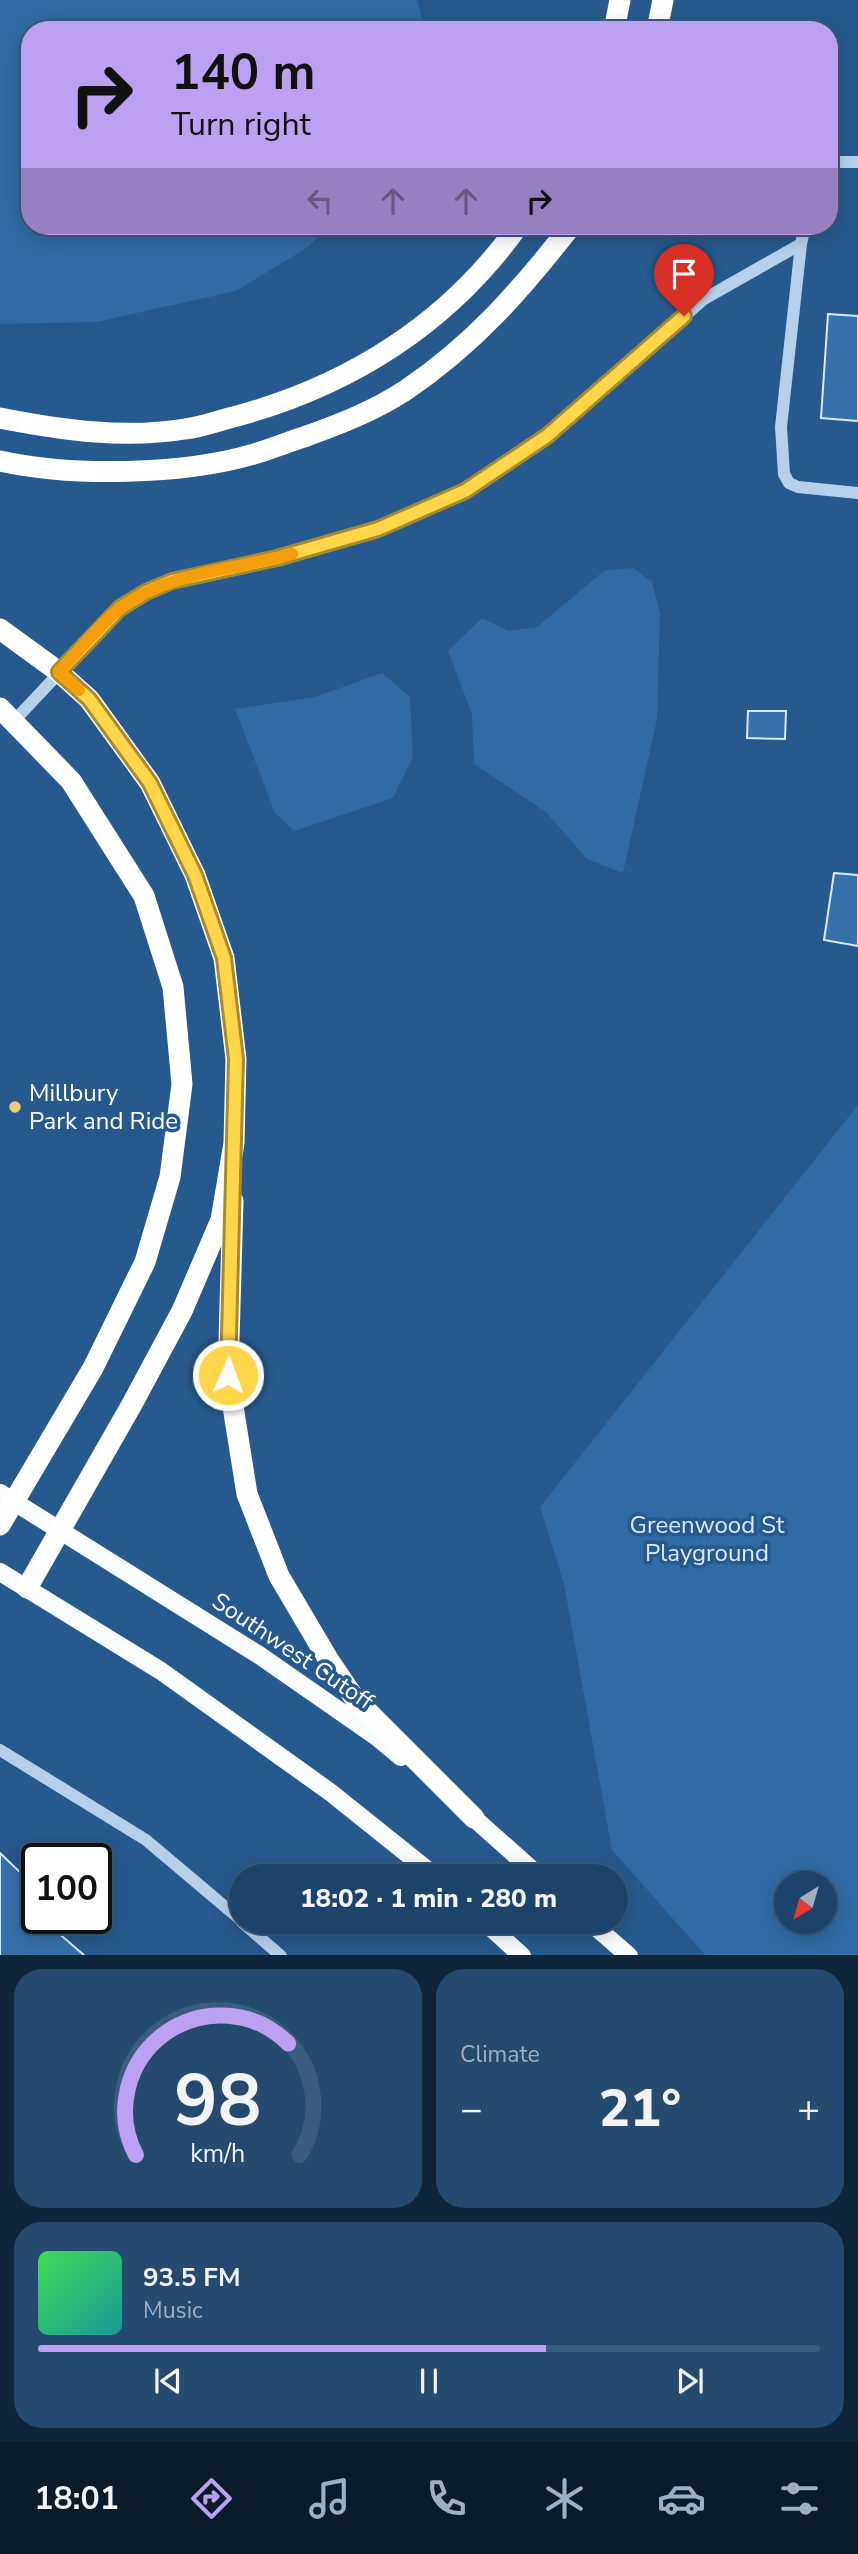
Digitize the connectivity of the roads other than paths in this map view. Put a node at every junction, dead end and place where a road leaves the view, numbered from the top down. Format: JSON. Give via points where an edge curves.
{"nodes":[{"id":1,"x":621,"y":0,"type":"edge"},
{"id":2,"x":663,"y":0,"type":"edge"},
{"id":3,"x":616,"y":21,"type":"edge"},
{"id":4,"x":659,"y":21,"type":"edge"},
{"id":5,"x":838,"y":162,"type":"edge"},
{"id":6,"x":858,"y":162,"type":"edge"},
{"id":7,"x":512,"y":235,"type":"edge"},
{"id":8,"x":564,"y":235,"type":"edge"},
{"id":9,"x":802,"y":235,"type":"edge"},
{"id":10,"x":800,"y":244,"type":"junction"},
{"id":11,"x":0,"y":418,"type":"edge"},
{"id":12,"x":0,"y":461,"type":"edge"},
{"id":13,"x":858,"y":493,"type":"edge"},
{"id":14,"x":0,"y":629,"type":"edge"},
{"id":15,"x":59,"y":672,"type":"junction"},
{"id":16,"x":7,"y":715,"type":"edge"},
{"id":17,"x":234,"y":1143,"type":"junction"},
{"id":18,"x":6,"y":1497,"type":"edge"},
{"id":19,"x":0,"y":1524,"type":"edge"},
{"id":20,"x":60,"y":1531,"type":"junction"},
{"id":21,"x":0,"y":1572,"type":"edge"},
{"id":22,"x":27,"y":1588,"type":"junction"},
{"id":23,"x":0,"y":1749,"type":"edge"},
{"id":24,"x":474,"y":1818,"type":"junction"},
{"id":25,"x":420,"y":1864,"type":"edge"},
{"id":26,"x":526,"y":1864,"type":"edge"},
{"id":27,"x":229,"y":1910,"type":"edge"},
{"id":28,"x":257,"y":1934,"type":"edge"},
{"id":29,"x":498,"y":1934,"type":"edge"},
{"id":30,"x":604,"y":1934,"type":"edge"},
{"id":31,"x":269,"y":1945,"type":"junction"},
{"id":32,"x":258,"y":1955,"type":"edge"},
{"id":33,"x":282,"y":1955,"type":"edge"},
{"id":34,"x":522,"y":1955,"type":"edge"},
{"id":35,"x":629,"y":1955,"type":"edge"}],
"edges":[{"from":1,"to":3,"type":"highway"},
{"from":2,"to":4,"type":"highway"},
{"from":5,"to":6,"type":"lane"},
{"from":7,"to":11,"type":"highway","via":[[494,260],[435,316],[388,352],[316,390],[186,429],[120,433],[50,428]]},
{"from":8,"to":12,"type":"highway","via":[[526,284],[476,335],[406,390],[359,418],[252,454],[195,465],[75,471]]},
{"from":9,"to":10,"type":"lane"},
{"from":10,"to":13,"type":"lane","via":[[781,427],[783,474],[798,487]]},
{"from":10,"to":15,"type":"lane","via":[[704,299],[547,436],[465,491],[378,529],[172,581],[146,592],[120,608]]},
{"from":14,"to":15,"type":"highway"},
{"from":15,"to":16,"type":"lane"},
{"from":15,"to":17,"type":"highway","via":[[89,699],[150,783],[195,875],[224,958],[236,1059]]},
{"from":16,"to":18,"type":"highway","via":[[71,781],[144,896],[173,987],[182,1084],[170,1177],[145,1262],[93,1368]]},
{"from":17,"to":20,"type":"highway","via":[[221,1220],[181,1311]]},
{"from":17,"to":24,"type":"highway","via":[[228,1375],[247,1494],[279,1576],[355,1699]]},
{"from":18,"to":19,"type":"highway"},
{"from":18,"to":20,"type":"main road","name":"Southwest Cutoff"},
{"from":20,"to":22,"type":"highway"},
{"from":20,"to":24,"type":"main road","name":"Southwest Cutoff","via":[[259,1655],[377,1737]]},
{"from":21,"to":22,"type":"main road"},
{"from":22,"to":25,"type":"main road","via":[[160,1671],[330,1792]]},
{"from":23,"to":27,"type":"lane","via":[[146,1840]]},
{"from":24,"to":26,"type":"main road","name":"Southwest Cutoff"},
{"from":28,"to":31,"type":"lane"},
{"from":29,"to":34,"type":"main road"},
{"from":30,"to":35,"type":"main road"},
{"from":31,"to":32,"type":"lane"},
{"from":31,"to":33,"type":"lane"}]}
